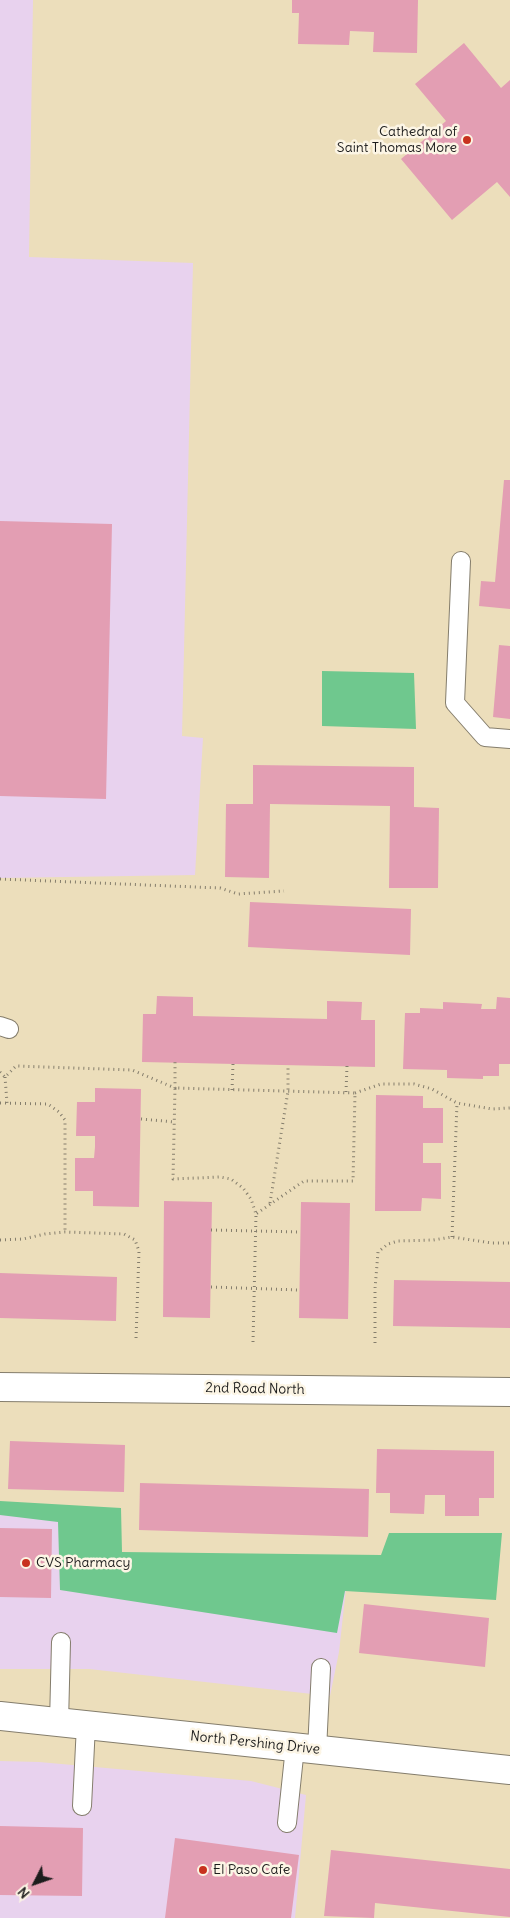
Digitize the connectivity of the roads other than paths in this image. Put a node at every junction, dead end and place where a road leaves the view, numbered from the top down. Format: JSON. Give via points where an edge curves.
{"nodes":[{"id":1,"x":461,"y":561,"type":"dead end"},
{"id":2,"x":510,"y":739,"type":"edge"},
{"id":3,"x":0,"y":1387,"type":"edge"},
{"id":4,"x":510,"y":1392,"type":"edge"},
{"id":5,"x":61,"y":1642,"type":"dead end"},
{"id":6,"x":321,"y":1668,"type":"dead end"},
{"id":7,"x":0,"y":1716,"type":"edge"},
{"id":8,"x":59,"y":1722,"type":"junction"},
{"id":9,"x":86,"y":1726,"type":"junction"},
{"id":10,"x":306,"y":1749,"type":"junction"},
{"id":11,"x":510,"y":1770,"type":"edge"},
{"id":12,"x":82,"y":1806,"type":"dead end"},
{"id":13,"x":287,"y":1823,"type":"dead end"}],
"edges":[{"from":1,"to":2,"type":"lane","via":[[455,703],[485,737]]},
{"from":3,"to":4,"type":"street","name":"2nd Road North"},
{"from":5,"to":8,"type":"lane"},
{"from":6,"to":10,"type":"lane"},
{"from":7,"to":8,"type":"street","name":"North Pershing Drive"},
{"from":8,"to":9,"type":"street","name":"North Pershing Drive"},
{"from":9,"to":10,"type":"street","name":"North Pershing Drive"},
{"from":9,"to":12,"type":"lane"},
{"from":10,"to":11,"type":"street","name":"North Pershing Drive"},
{"from":10,"to":13,"type":"lane"}]}
